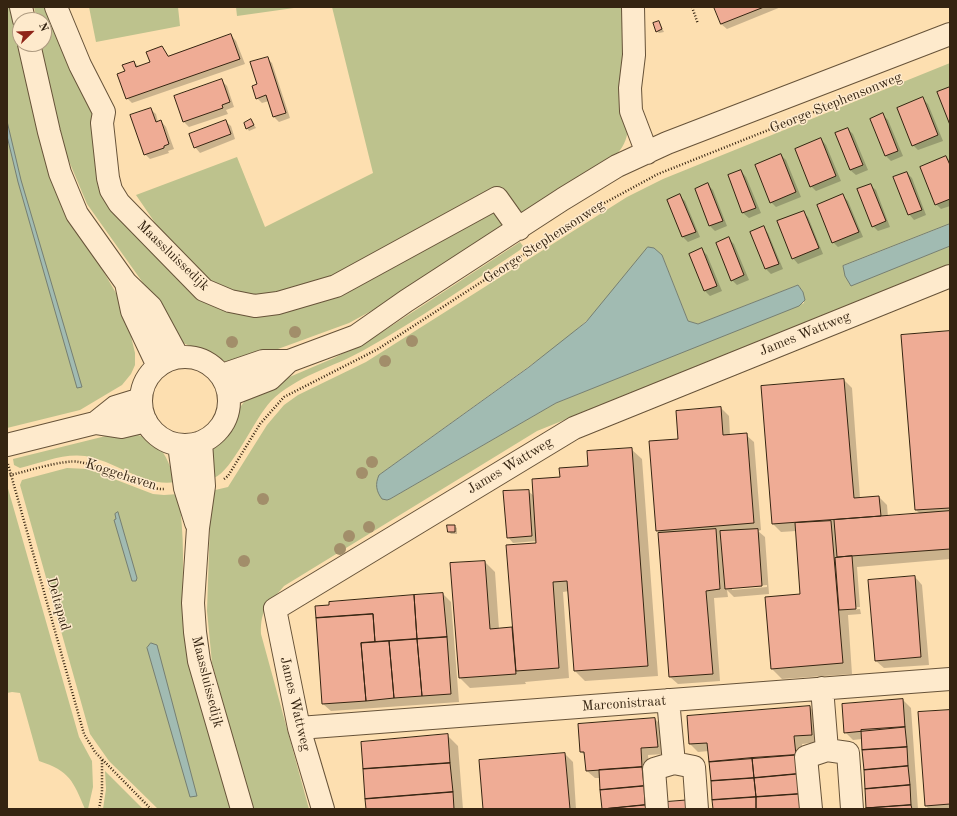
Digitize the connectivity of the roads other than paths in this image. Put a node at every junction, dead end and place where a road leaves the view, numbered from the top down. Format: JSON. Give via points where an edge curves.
{"nodes":[{"id":1,"x":56,"y":7,"type":"edge"},
{"id":2,"x":633,"y":7,"type":"edge"},
{"id":3,"x":950,"y":34,"type":"edge"},
{"id":4,"x":32,"y":52,"type":"edge"},
{"id":5,"x":648,"y":153,"type":"junction"},
{"id":6,"x":519,"y":229,"type":"junction"},
{"id":7,"x":950,"y":276,"type":"edge"},
{"id":8,"x":126,"y":283,"type":"junction"},
{"id":9,"x":178,"y":357,"type":"junction"},
{"id":10,"x":289,"y":361,"type":"junction"},
{"id":11,"x":158,"y":366,"type":"junction"},
{"id":12,"x":222,"y":375,"type":"junction"},
{"id":13,"x":230,"y":395,"type":"junction"},
{"id":14,"x":141,"y":399,"type":"junction"},
{"id":15,"x":146,"y":421,"type":"junction"},
{"id":16,"x":95,"y":423,"type":"junction"},
{"id":17,"x":201,"y":442,"type":"junction"},
{"id":18,"x":7,"y":445,"type":"edge"},
{"id":19,"x":179,"y":445,"type":"junction"},
{"id":20,"x":195,"y":487,"type":"junction"},
{"id":21,"x":950,"y":679,"type":"edge"},
{"id":22,"x":822,"y":688,"type":"junction"},
{"id":23,"x":668,"y":700,"type":"junction"},
{"id":24,"x":299,"y":728,"type":"junction"},
{"id":25,"x":827,"y":750,"type":"junction"},
{"id":26,"x":674,"y":763,"type":"junction"},
{"id":27,"x":242,"y":809,"type":"edge"},
{"id":28,"x":322,"y":809,"type":"edge"},
{"id":29,"x":657,"y":809,"type":"edge"},
{"id":30,"x":697,"y":809,"type":"edge"},
{"id":31,"x":811,"y":809,"type":"edge"},
{"id":32,"x":852,"y":809,"type":"edge"}],
"edges":[{"from":1,"to":6,"type":"street","name":"Maassluissedijk","via":[[80,66],[104,112],[102,123],[111,190],[119,203],[204,290],[230,301],[255,306],[307,296],[336,286],[497,198]]},
{"from":2,"to":5,"type":"street","via":[[631,111]]},
{"from":3,"to":5,"type":"street","name":"George Stephensonweg","via":[[667,143]]},
{"from":4,"to":8,"type":"street","via":[[60,173],[77,214]]},
{"from":5,"to":6,"type":"street","name":"George Stephensonweg","via":[[617,166]]},
{"from":6,"to":10,"type":"street","name":"George Stephensonweg","via":[[356,336]]},
{"from":7,"to":24,"type":"street","name":"James Wattweg","via":[[574,428],[276,609]]},
{"from":8,"to":9,"type":"street","via":[[151,307]]},
{"from":8,"to":11,"type":"street","via":[[132,311]]},
{"from":9,"to":11,"type":"street"},
{"from":9,"to":12,"type":"street","via":[[188,356],[202,360]]},
{"from":10,"to":12,"type":"street","name":"George Stephensonweg","via":[[263,361]]},
{"from":10,"to":13,"type":"street","name":"George Stephensonweg","via":[[270,379]]},
{"from":11,"to":14,"type":"street","via":[[148,377]]},
{"from":12,"to":13,"type":"street"},
{"from":13,"to":17,"type":"street","via":[[228,412],[221,427]]},
{"from":14,"to":15,"type":"street"},
{"from":14,"to":16,"type":"street","via":[[115,407]]},
{"from":15,"to":16,"type":"street","via":[[121,427]]},
{"from":15,"to":19,"type":"street","via":[[156,434]]},
{"from":16,"to":18,"type":"street"},
{"from":17,"to":19,"type":"street"},
{"from":17,"to":20,"type":"street","name":"Maassluissedijk"},
{"from":19,"to":20,"type":"street","name":"Maassluissedijk"},
{"from":20,"to":27,"type":"street","name":"Maassluissedijk","via":[[198,528],[193,603],[199,661]]},
{"from":21,"to":22,"type":"street","name":"Marconistraat"},
{"from":22,"to":23,"type":"street","name":"Marconistraat"},
{"from":22,"to":25,"type":"street"},
{"from":23,"to":24,"type":"street","name":"Marconistraat"},
{"from":23,"to":26,"type":"street"},
{"from":24,"to":28,"type":"street","name":"James Wattweg"},
{"from":25,"to":31,"type":"street","via":[[806,757]]},
{"from":25,"to":32,"type":"street","via":[[848,754]]},
{"from":26,"to":29,"type":"street","via":[[654,769]]},
{"from":26,"to":30,"type":"street","via":[[694,767]]}]}
